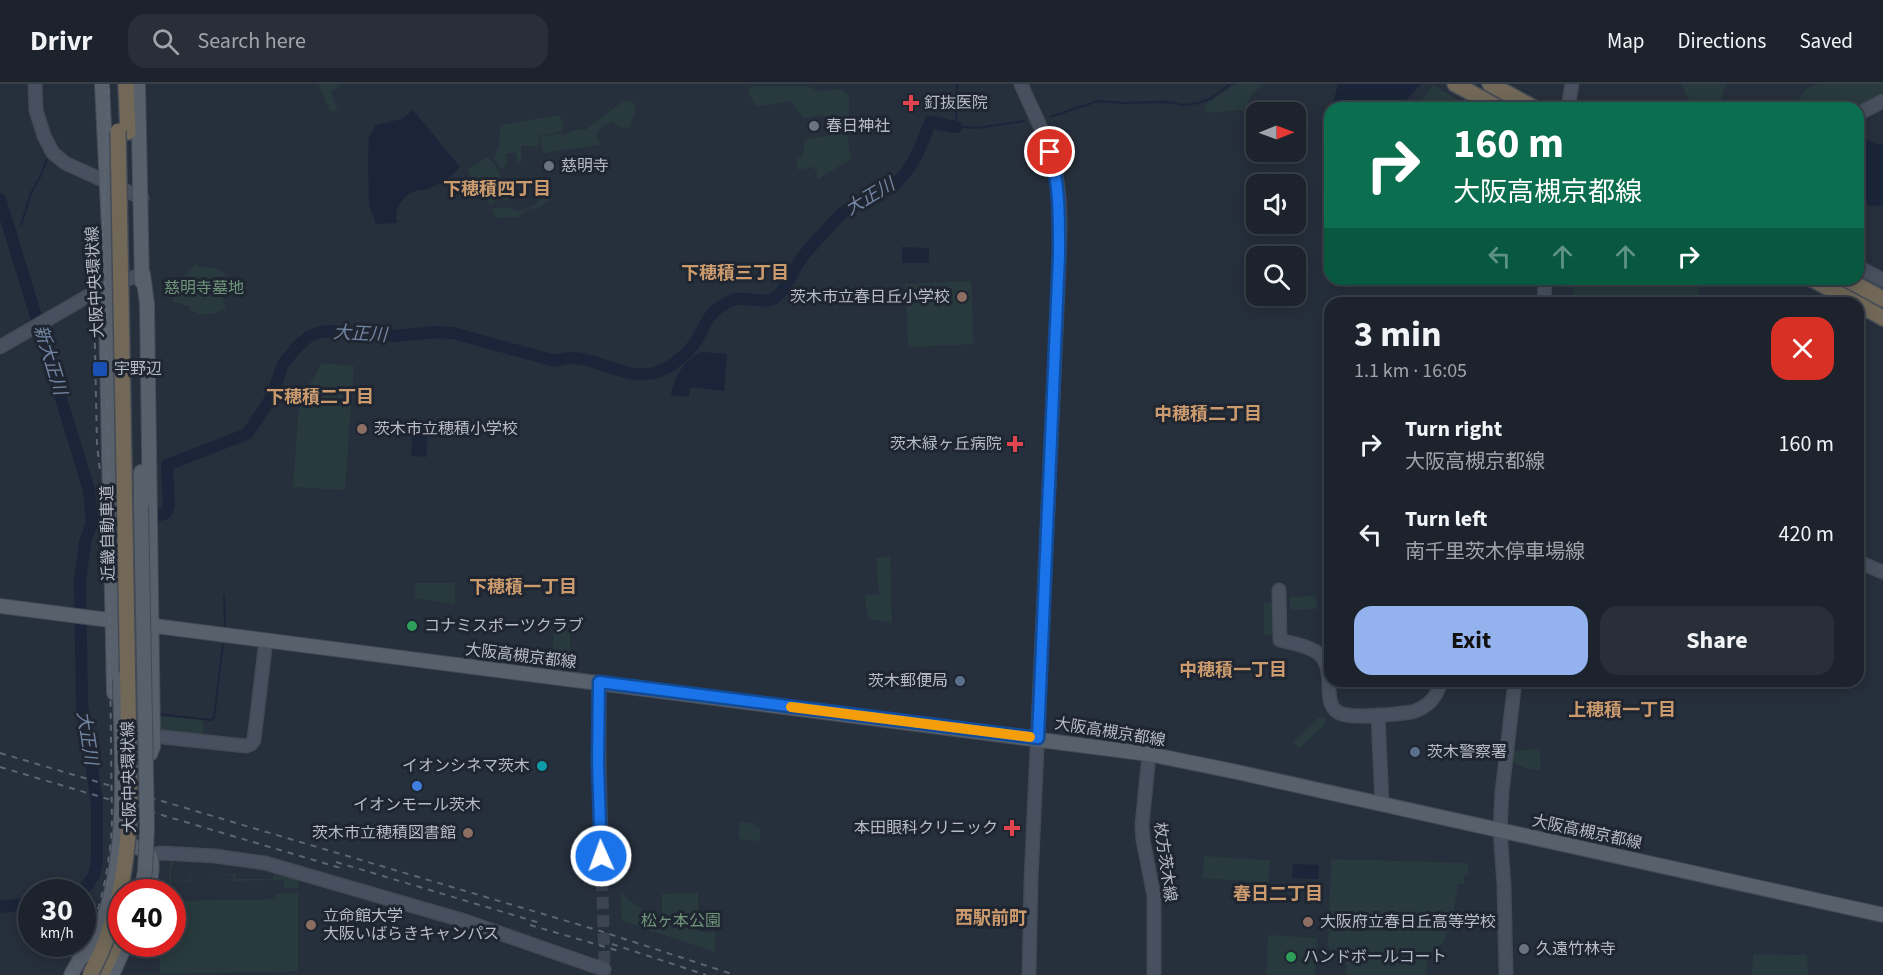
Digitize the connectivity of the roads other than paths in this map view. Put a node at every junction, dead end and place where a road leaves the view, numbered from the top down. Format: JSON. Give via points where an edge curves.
{"nodes":[{"id":1,"x":35,"y":84,"type":"edge"},
{"id":2,"x":102,"y":84,"type":"edge"},
{"id":3,"x":116,"y":84,"type":"edge"},
{"id":4,"x":126,"y":84,"type":"edge"},
{"id":5,"x":138,"y":84,"type":"edge"},
{"id":6,"x":1021,"y":84,"type":"edge"},
{"id":7,"x":1455,"y":84,"type":"edge"},
{"id":8,"x":1490,"y":84,"type":"edge"},
{"id":9,"x":1572,"y":84,"type":"edge"},
{"id":10,"x":1883,"y":101,"type":"edge"},
{"id":11,"x":1488,"y":102,"type":"edge"},
{"id":12,"x":1523,"y":102,"type":"edge"},
{"id":13,"x":1569,"y":102,"type":"edge"},
{"id":14,"x":1864,"y":111,"type":"edge"},
{"id":15,"x":123,"y":132,"type":"junction"},
{"id":16,"x":106,"y":181,"type":"junction"},
{"id":17,"x":142,"y":198,"type":"junction"},
{"id":18,"x":1864,"y":270,"type":"edge"},
{"id":19,"x":143,"y":274,"type":"junction"},
{"id":20,"x":1883,"y":280,"type":"edge"},
{"id":21,"x":111,"y":285,"type":"junction"},
{"id":22,"x":1823,"y":285,"type":"edge"},
{"id":23,"x":1857,"y":285,"type":"edge"},
{"id":24,"x":1844,"y":297,"type":"edge"},
{"id":25,"x":1883,"y":299,"type":"edge"},
{"id":26,"x":1864,"y":308,"type":"edge"},
{"id":27,"x":1883,"y":318,"type":"edge"},
{"id":28,"x":0,"y":346,"type":"edge"},
{"id":29,"x":114,"y":506,"type":"junction"},
{"id":30,"x":148,"y":512,"type":"junction"},
{"id":31,"x":111,"y":531,"type":"junction"},
{"id":32,"x":151,"y":536,"type":"junction"},
{"id":33,"x":1864,"y":564,"type":"edge"},
{"id":34,"x":1883,"y":572,"type":"edge"},
{"id":35,"x":1279,"y":590,"type":"dead end"},
{"id":36,"x":0,"y":606,"type":"edge"},
{"id":37,"x":113,"y":621,"type":"junction"},
{"id":38,"x":152,"y":625,"type":"junction"},
{"id":39,"x":266,"y":640,"type":"junction"},
{"id":40,"x":1324,"y":660,"type":"edge"},
{"id":41,"x":599,"y":682,"type":"junction"},
{"id":42,"x":1329,"y":687,"type":"edge"},
{"id":43,"x":1439,"y":687,"type":"edge"},
{"id":44,"x":1514,"y":687,"type":"edge"},
{"id":45,"x":1378,"y":715,"type":"junction"},
{"id":46,"x":153,"y":736,"type":"junction"},
{"id":47,"x":1038,"y":738,"type":"junction"},
{"id":48,"x":1149,"y":754,"type":"junction"},
{"id":49,"x":1382,"y":804,"type":"junction"},
{"id":50,"x":1500,"y":830,"type":"junction"},
{"id":51,"x":150,"y":856,"type":"junction"},
{"id":52,"x":133,"y":879,"type":"edge"},
{"id":53,"x":143,"y":879,"type":"edge"},
{"id":54,"x":151,"y":879,"type":"edge"},
{"id":55,"x":602,"y":879,"type":"tunnel mouth"},
{"id":56,"x":1883,"y":915,"type":"edge"},
{"id":57,"x":110,"y":957,"type":"edge"},
{"id":58,"x":121,"y":957,"type":"edge"},
{"id":59,"x":125,"y":957,"type":"edge"},
{"id":60,"x":596,"y":970,"type":"edge"},
{"id":61,"x":116,"y":972,"type":"edge"},
{"id":62,"x":71,"y":975,"type":"edge"},
{"id":63,"x":78,"y":975,"type":"edge"},
{"id":64,"x":90,"y":975,"type":"edge"},
{"id":65,"x":101,"y":975,"type":"edge"},
{"id":66,"x":1029,"y":975,"type":"edge"},
{"id":67,"x":1154,"y":975,"type":"edge"},
{"id":68,"x":1506,"y":975,"type":"edge"}],
"edges":[{"from":1,"to":16,"type":"street","via":[[36,110],[53,153],[65,163]]},
{"from":2,"to":16,"type":"main road","name":"大阪中央環状線"},
{"from":3,"to":15,"type":"highway","name":"近畿自動車道"},
{"from":4,"to":15,"type":"highway","name":"近畿自動車道"},
{"from":5,"to":17,"type":"main road","name":"大阪中央環状線"},
{"from":6,"to":47,"type":"street","via":[[1054,165],[1059,203]]},
{"from":7,"to":11,"type":"highway"},
{"from":8,"to":12,"type":"highway"},
{"from":9,"to":13,"type":"street"},
{"from":10,"to":14,"type":"street"},
{"from":15,"to":52,"type":"highway","name":"近畿自動車道","via":[[139,812]]},
{"from":15,"to":64,"type":"highway","name":"近畿自動車道","bridge":true,"via":[[130,812],[117,909]]},
{"from":16,"to":17,"type":"street"},
{"from":16,"to":21,"type":"main road","name":"大阪中央環状線"},
{"from":17,"to":19,"type":"main road","name":"大阪中央環状線"},
{"from":18,"to":20,"type":"street"},
{"from":19,"to":21,"type":"street"},
{"from":19,"to":30,"type":"main road","name":"大阪中央環状線","via":[[139,348]]},
{"from":21,"to":28,"type":"street"},
{"from":21,"to":29,"type":"main road","name":"大阪中央環状線","via":[[116,350]]},
{"from":22,"to":24,"type":"highway"},
{"from":23,"to":25,"type":"highway"},
{"from":26,"to":27,"type":"highway"},
{"from":29,"to":31,"type":"main road"},
{"from":29,"to":63,"type":"main road","name":"大阪中央環状線","bridge":true,"via":[[122,811],[112,887],[99,932]]},
{"from":30,"to":32,"type":"main road"},
{"from":30,"to":53,"type":"main road","name":"大阪中央環状線","bridge":true},
{"from":31,"to":32,"type":"main road"},
{"from":31,"to":37,"type":"main road"},
{"from":32,"to":38,"type":"main road"},
{"from":33,"to":34,"type":"street"},
{"from":35,"to":40,"type":"street","via":[[1280,640],[1307,647]]},
{"from":36,"to":37,"type":"main road","name":"大阪高槻京都線"},
{"from":37,"to":38,"type":"main road","name":"大阪高槻京都線"},
{"from":37,"to":46,"type":"main road","via":[[116,744],[131,758],[143,757],[150,754]]},
{"from":38,"to":39,"type":"main road","name":"大阪高槻京都線"},
{"from":38,"to":46,"type":"main road"},
{"from":39,"to":41,"type":"main road","name":"大阪高槻京都線"},
{"from":39,"to":46,"type":"street","via":[[252,744]]},
{"from":41,"to":47,"type":"main road","name":"大阪高槻京都線"},
{"from":41,"to":55,"type":"street"},
{"from":42,"to":45,"type":"street","via":[[1329,700],[1342,714]]},
{"from":43,"to":45,"type":"street","via":[[1434,699],[1420,710]]},
{"from":44,"to":50,"type":"street"},
{"from":45,"to":49,"type":"street"},
{"from":47,"to":48,"type":"main road","name":"大阪高槻京都線"},
{"from":47,"to":66,"type":"street"},
{"from":48,"to":49,"type":"main road","name":"大阪高槻京都線"},
{"from":48,"to":67,"type":"street","name":"枚方茨木線","via":[[1142,825],[1155,896]]},
{"from":49,"to":50,"type":"main road","name":"大阪高槻京都線"},
{"from":50,"to":56,"type":"main road","name":"大阪高槻京都線"},
{"from":50,"to":68,"type":"street"},
{"from":51,"to":54,"type":"main road"},
{"from":51,"to":60,"type":"street","via":[[215,855],[265,863],[465,921]]},
{"from":51,"to":62,"type":"main road","via":[[133,847],[117,850],[98,920]]},
{"from":57,"to":65,"type":"highway"},
{"from":58,"to":61,"type":"main road"},
{"from":59,"to":61,"type":"main road"}]}
